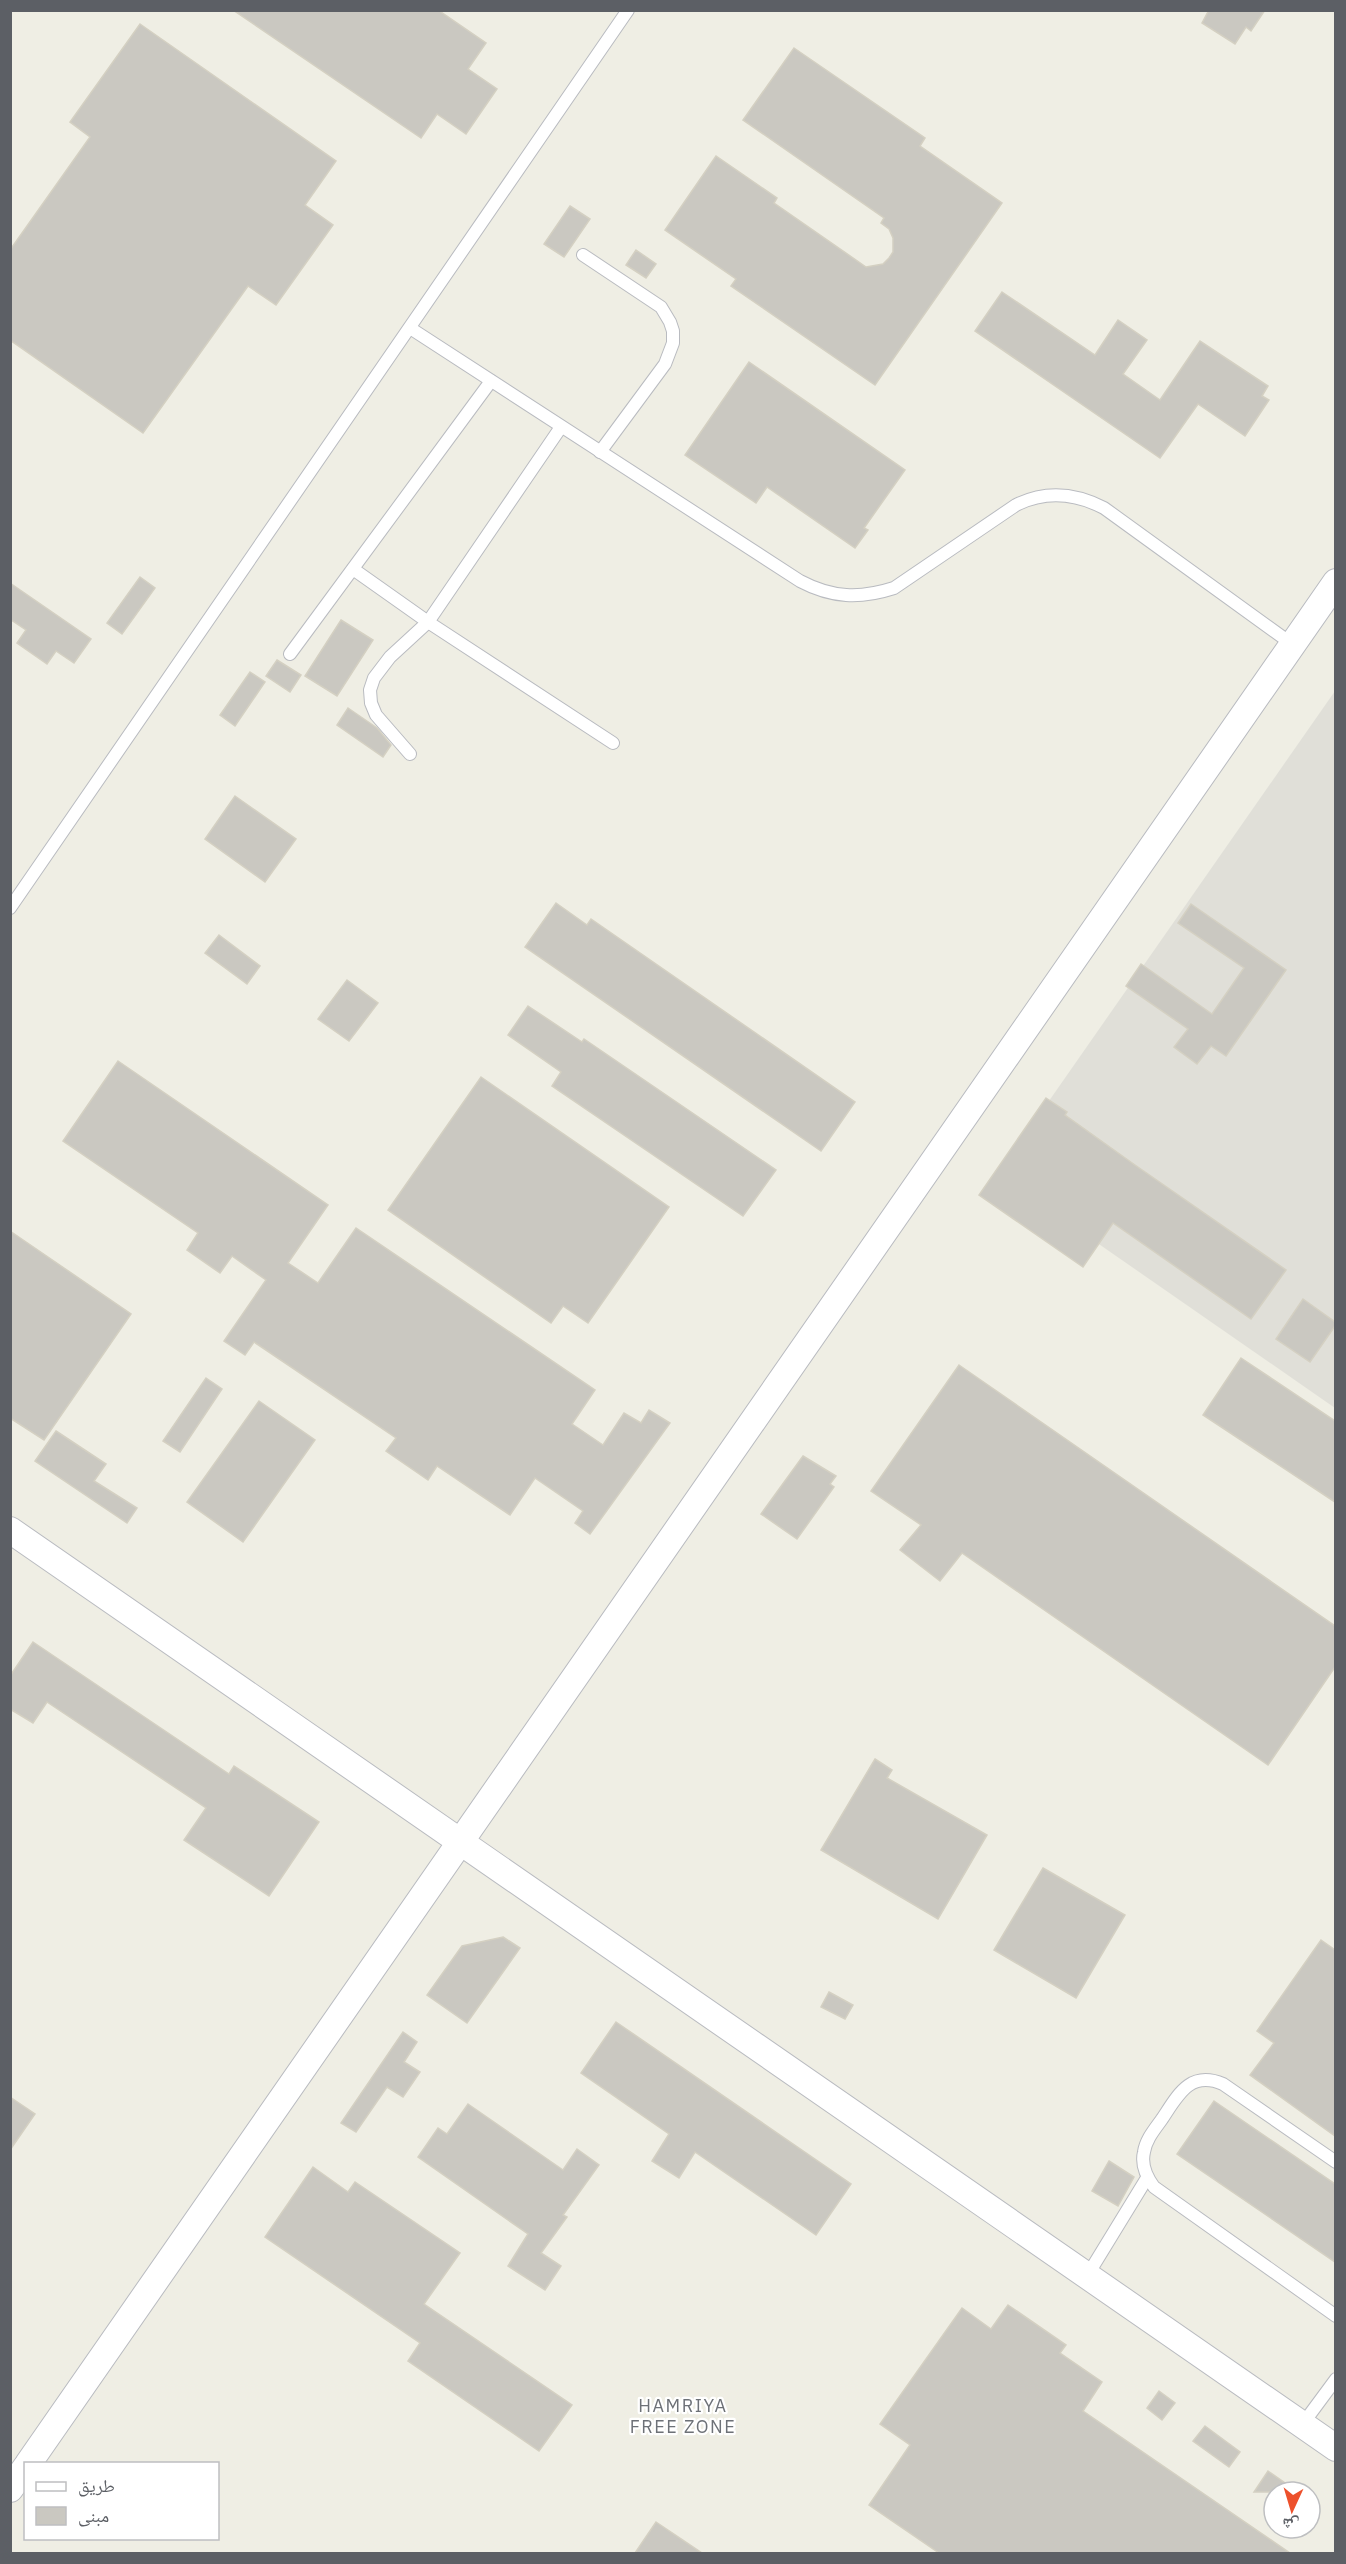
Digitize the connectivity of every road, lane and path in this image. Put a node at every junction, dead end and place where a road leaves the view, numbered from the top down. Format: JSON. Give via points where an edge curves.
{"nodes":[{"id":1,"x":628,"y":10,"type":"edge"},
{"id":2,"x":583,"y":255,"type":"dead end"},
{"id":3,"x":410,"y":328,"type":"junction"},
{"id":4,"x":491,"y":381,"type":"junction"},
{"id":5,"x":561,"y":427,"type":"junction"},
{"id":6,"x":600,"y":452,"type":"junction"},
{"id":7,"x":353,"y":569,"type":"junction"},
{"id":8,"x":1335,"y":582,"type":"edge"},
{"id":9,"x":428,"y":622,"type":"junction"},
{"id":10,"x":1292,"y":644,"type":"junction"},
{"id":11,"x":290,"y":654,"type":"dead end"},
{"id":12,"x":613,"y":743,"type":"dead end"},
{"id":13,"x":410,"y":754,"type":"dead end"},
{"id":14,"x":10,"y":908,"type":"edge"},
{"id":15,"x":10,"y":1530,"type":"edge"},
{"id":16,"x":459,"y":1841,"type":"junction"},
{"id":17,"x":1335,"y":2162,"type":"edge"},
{"id":18,"x":1148,"y":2178,"type":"junction"},
{"id":19,"x":1087,"y":2276,"type":"junction"},
{"id":20,"x":1335,"y":2316,"type":"edge"},
{"id":21,"x":1335,"y":2379,"type":"edge"},
{"id":22,"x":1302,"y":2425,"type":"junction"},
{"id":23,"x":1335,"y":2448,"type":"edge"},
{"id":24,"x":29,"y":2462,"type":"edge"},
{"id":25,"x":24,"y":2470,"type":"edge"},
{"id":26,"x":10,"y":2489,"type":"edge"}],
"edges":[{"from":1,"to":3,"type":"lane"},
{"from":2,"to":6,"type":"lane","via":[[660,307],[670,322],[673,343],[665,364]]},
{"from":3,"to":4,"type":"lane"},
{"from":3,"to":14,"type":"lane"},
{"from":4,"to":5,"type":"lane"},
{"from":4,"to":7,"type":"lane"},
{"from":5,"to":6,"type":"lane"},
{"from":5,"to":9,"type":"lane"},
{"from":6,"to":10,"type":"lane","via":[[800,581],[836,595],[876,594],[894,588],[1030,498],[1076,496],[1104,508]]},
{"from":7,"to":9,"type":"lane"},
{"from":7,"to":11,"type":"lane"},
{"from":8,"to":10,"type":"street"},
{"from":9,"to":12,"type":"lane"},
{"from":9,"to":13,"type":"lane","via":[[380,667],[370,690],[370,703],[376,715]]},
{"from":10,"to":16,"type":"street"},
{"from":15,"to":16,"type":"street"},
{"from":16,"to":19,"type":"street"},
{"from":16,"to":24,"type":"street"},
{"from":17,"to":18,"type":"lane","via":[[1223,2084],[1202,2080],[1180,2092],[1147,2142],[1144,2164]]},
{"from":18,"to":19,"type":"lane"},
{"from":18,"to":20,"type":"lane","via":[[1163,2195]]},
{"from":19,"to":22,"type":"street"},
{"from":21,"to":22,"type":"lane"},
{"from":22,"to":23,"type":"street"},
{"from":25,"to":26,"type":"street"}]}
